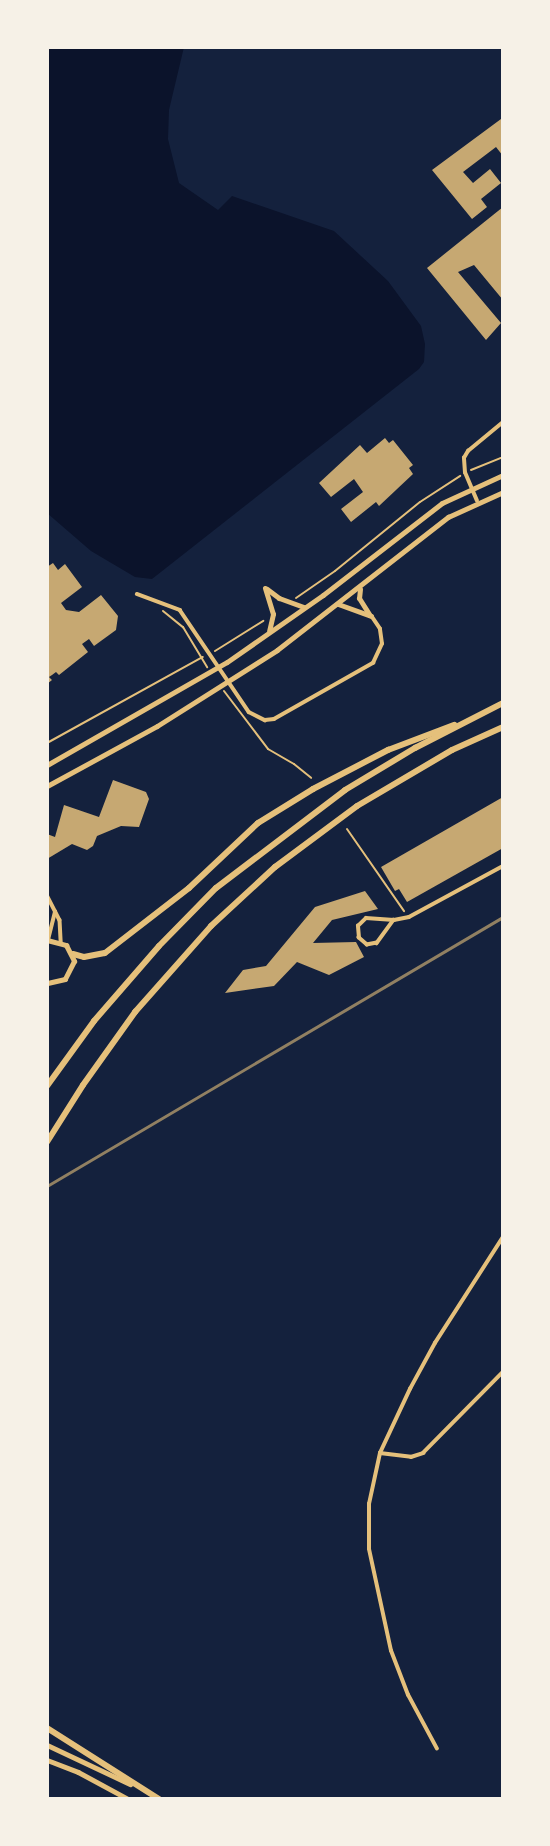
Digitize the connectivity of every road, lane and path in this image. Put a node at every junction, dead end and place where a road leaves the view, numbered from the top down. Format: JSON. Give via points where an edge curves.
{"nodes":[{"id":1,"x":503,"y":422,"type":"edge"},
{"id":2,"x":503,"y":457,"type":"edge"},
{"id":3,"x":465,"y":473,"type":"junction"},
{"id":4,"x":503,"y":475,"type":"edge"},
{"id":5,"x":471,"y":487,"type":"junction"},
{"id":6,"x":503,"y":492,"type":"edge"},
{"id":7,"x":477,"y":501,"type":"junction"},
{"id":8,"x":360,"y":588,"type":"junction"},
{"id":9,"x":137,"y":594,"type":"dead end"},
{"id":10,"x":289,"y":602,"type":"junction"},
{"id":11,"x":338,"y":604,"type":"junction"},
{"id":12,"x":304,"y":607,"type":"junction"},
{"id":13,"x":273,"y":614,"type":"junction"},
{"id":14,"x":371,"y":616,"type":"junction"},
{"id":15,"x":269,"y":631,"type":"junction"},
{"id":16,"x":219,"y":649,"type":"dead end"},
{"id":17,"x":195,"y":662,"type":"dead end"},
{"id":18,"x":503,"y":703,"type":"edge"},
{"id":19,"x":475,"y":718,"type":"junction"},
{"id":20,"x":503,"y":727,"type":"edge"},
{"id":21,"x":47,"y":743,"type":"edge"},
{"id":22,"x":47,"y":765,"type":"edge"},
{"id":23,"x":47,"y":786,"type":"edge"},
{"id":24,"x":347,"y":829,"type":"dead end"},
{"id":25,"x":503,"y":866,"type":"edge"},
{"id":26,"x":47,"y":895,"type":"edge"},
{"id":27,"x":404,"y":911,"type":"dead end"},
{"id":28,"x":55,"y":912,"type":"junction"},
{"id":29,"x":394,"y":920,"type":"junction"},
{"id":30,"x":48,"y":940,"type":"edge"},
{"id":31,"x":61,"y":942,"type":"junction"},
{"id":32,"x":73,"y":954,"type":"junction"},
{"id":33,"x":48,"y":984,"type":"edge"},
{"id":34,"x":47,"y":1086,"type":"edge"},
{"id":35,"x":47,"y":1142,"type":"edge"},
{"id":36,"x":503,"y":1237,"type":"edge"},
{"id":37,"x":503,"y":1372,"type":"edge"},
{"id":38,"x":380,"y":1453,"type":"junction"},
{"id":39,"x":47,"y":1727,"type":"edge"},
{"id":40,"x":47,"y":1745,"type":"edge"},
{"id":41,"x":437,"y":1749,"type":"dead end"},
{"id":42,"x":47,"y":1760,"type":"edge"},
{"id":43,"x":128,"y":1799,"type":"edge"},
{"id":44,"x":158,"y":1799,"type":"edge"}],
"edges":[{"from":1,"to":3,"type":"street","via":[[468,451]]},
{"from":2,"to":3,"type":"path"},
{"from":3,"to":5,"type":"street"},
{"from":3,"to":10,"type":"path"},
{"from":4,"to":5,"type":"main road"},
{"from":5,"to":7,"type":"street"},
{"from":5,"to":12,"type":"main road","via":[[414,522]]},
{"from":6,"to":7,"type":"main road"},
{"from":7,"to":8,"type":"main road","via":[[434,527]]},
{"from":8,"to":11,"type":"main road"},
{"from":8,"to":14,"type":"main road","via":[[359,598]]},
{"from":9,"to":14,"type":"street","via":[[180,610],[249,712],[265,720],[373,663],[382,644],[380,629]]},
{"from":10,"to":12,"type":"main road"},
{"from":10,"to":13,"type":"main road","via":[[265,588]]},
{"from":11,"to":14,"type":"main road"},
{"from":11,"to":23,"type":"main road","via":[[236,676]]},
{"from":12,"to":15,"type":"main road"},
{"from":13,"to":15,"type":"main road"},
{"from":13,"to":16,"type":"path"},
{"from":15,"to":22,"type":"main road","via":[[206,675]]},
{"from":17,"to":21,"type":"path"},
{"from":18,"to":19,"type":"highway"},
{"from":19,"to":32,"type":"highway","via":[[388,750],[313,789],[258,823],[189,888],[105,953]]},
{"from":19,"to":34,"type":"highway","via":[[345,790],[216,888],[94,1021]]},
{"from":20,"to":35,"type":"highway","via":[[452,750],[357,806],[275,867],[211,926],[135,1012]]},
{"from":24,"to":27,"type":"path"},
{"from":25,"to":29,"type":"street","via":[[409,917]]},
{"from":26,"to":28,"type":"street"},
{"from":28,"to":30,"type":"street"},
{"from":28,"to":31,"type":"street"},
{"from":29,"to":29,"type":"street","via":[[377,943],[367,945],[359,938],[358,926],[366,918]]},
{"from":30,"to":31,"type":"main road"},
{"from":31,"to":32,"type":"main road"},
{"from":32,"to":33,"type":"main road","via":[[70,974]]},
{"from":36,"to":38,"type":"street","via":[[431,1350]]},
{"from":37,"to":38,"type":"street","via":[[423,1453],[411,1457]]},
{"from":38,"to":41,"type":"street","via":[[369,1504],[374,1577],[399,1673]]},
{"from":39,"to":44,"type":"highway"},
{"from":40,"to":44,"type":"main road"},
{"from":42,"to":43,"type":"main road"}]}
